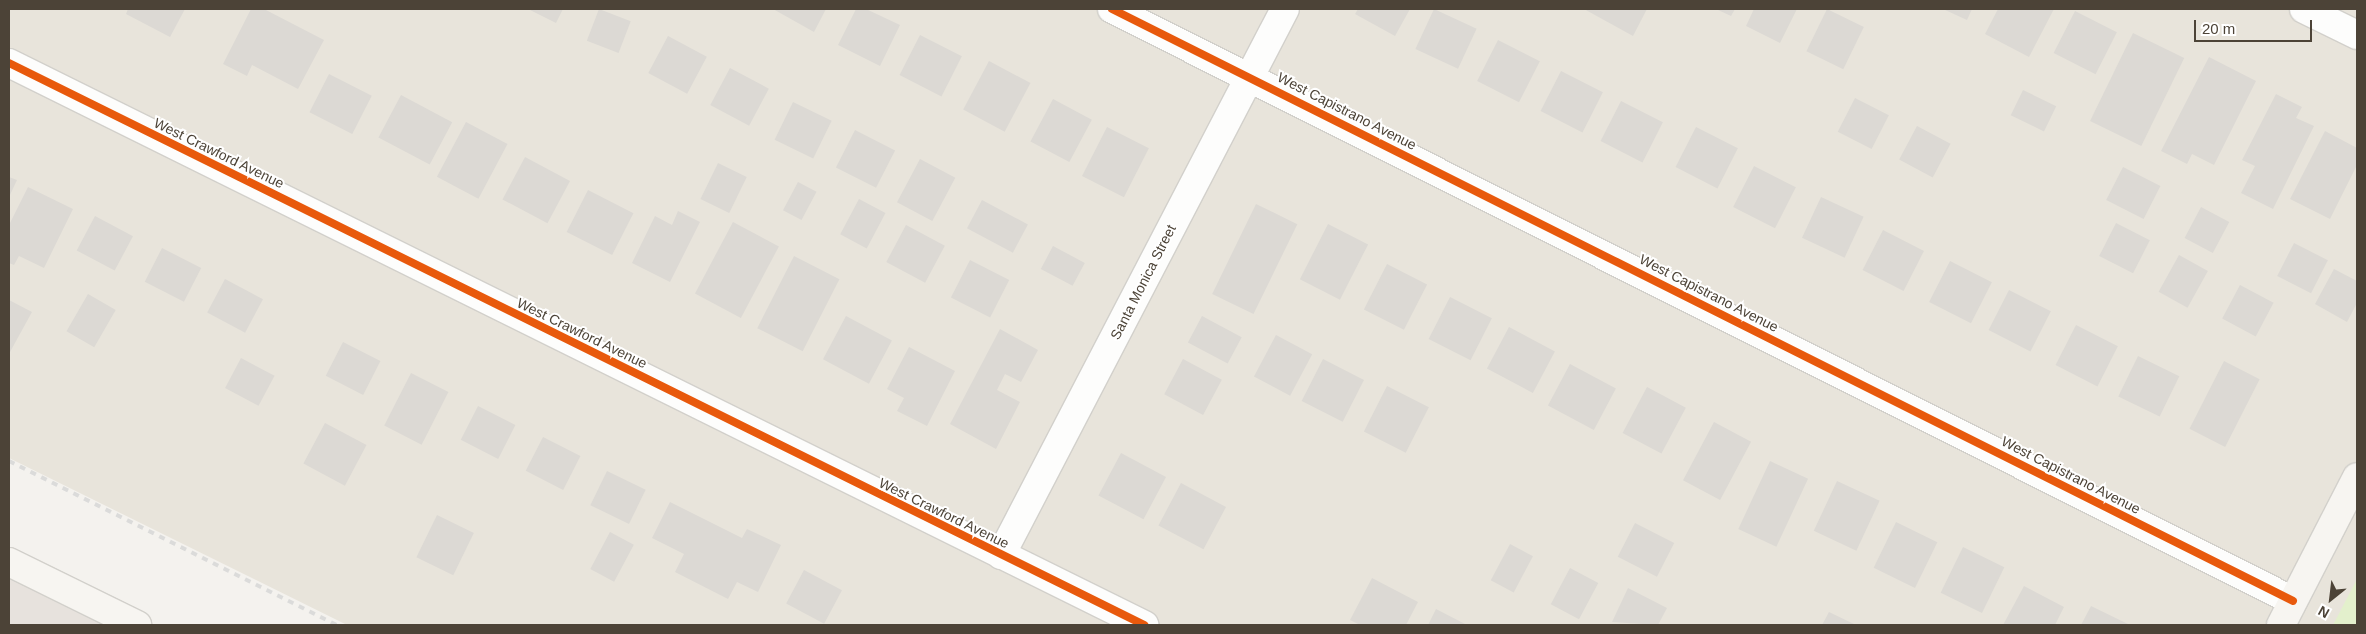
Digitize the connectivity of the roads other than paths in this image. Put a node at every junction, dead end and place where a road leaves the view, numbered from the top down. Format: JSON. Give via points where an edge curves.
{"nodes":[{"id":1,"x":1112,"y":9,"type":"edge"},
{"id":2,"x":1285,"y":9,"type":"edge"},
{"id":3,"x":2304,"y":9,"type":"edge"},
{"id":4,"x":2357,"y":35,"type":"edge"},
{"id":5,"x":9,"y":63,"type":"edge"},
{"id":6,"x":1250,"y":76,"type":"junction"},
{"id":7,"x":2357,"y":477,"type":"edge"},
{"id":8,"x":1001,"y":555,"type":"junction"},
{"id":9,"x":9,"y":562,"type":"edge"},
{"id":10,"x":2293,"y":601,"type":"junction"},
{"id":11,"x":136,"y":625,"type":"edge"},
{"id":12,"x":1144,"y":625,"type":"edge"},
{"id":13,"x":2281,"y":625,"type":"edge"}],
"edges":[{"from":1,"to":6,"type":"street","name":"West Capistrano Avenue"},
{"from":2,"to":6,"type":"street","name":"Santa Monica Street"},
{"from":3,"to":4,"type":"street"},
{"from":5,"to":8,"type":"street","name":"West Crawford Avenue"},
{"from":6,"to":8,"type":"street","name":"Santa Monica Street"},
{"from":6,"to":10,"type":"street","name":"West Capistrano Avenue"},
{"from":7,"to":10,"type":"street"},
{"from":8,"to":12,"type":"street","name":"West Crawford Avenue"},
{"from":9,"to":11,"type":"street"},
{"from":10,"to":13,"type":"street"}]}
